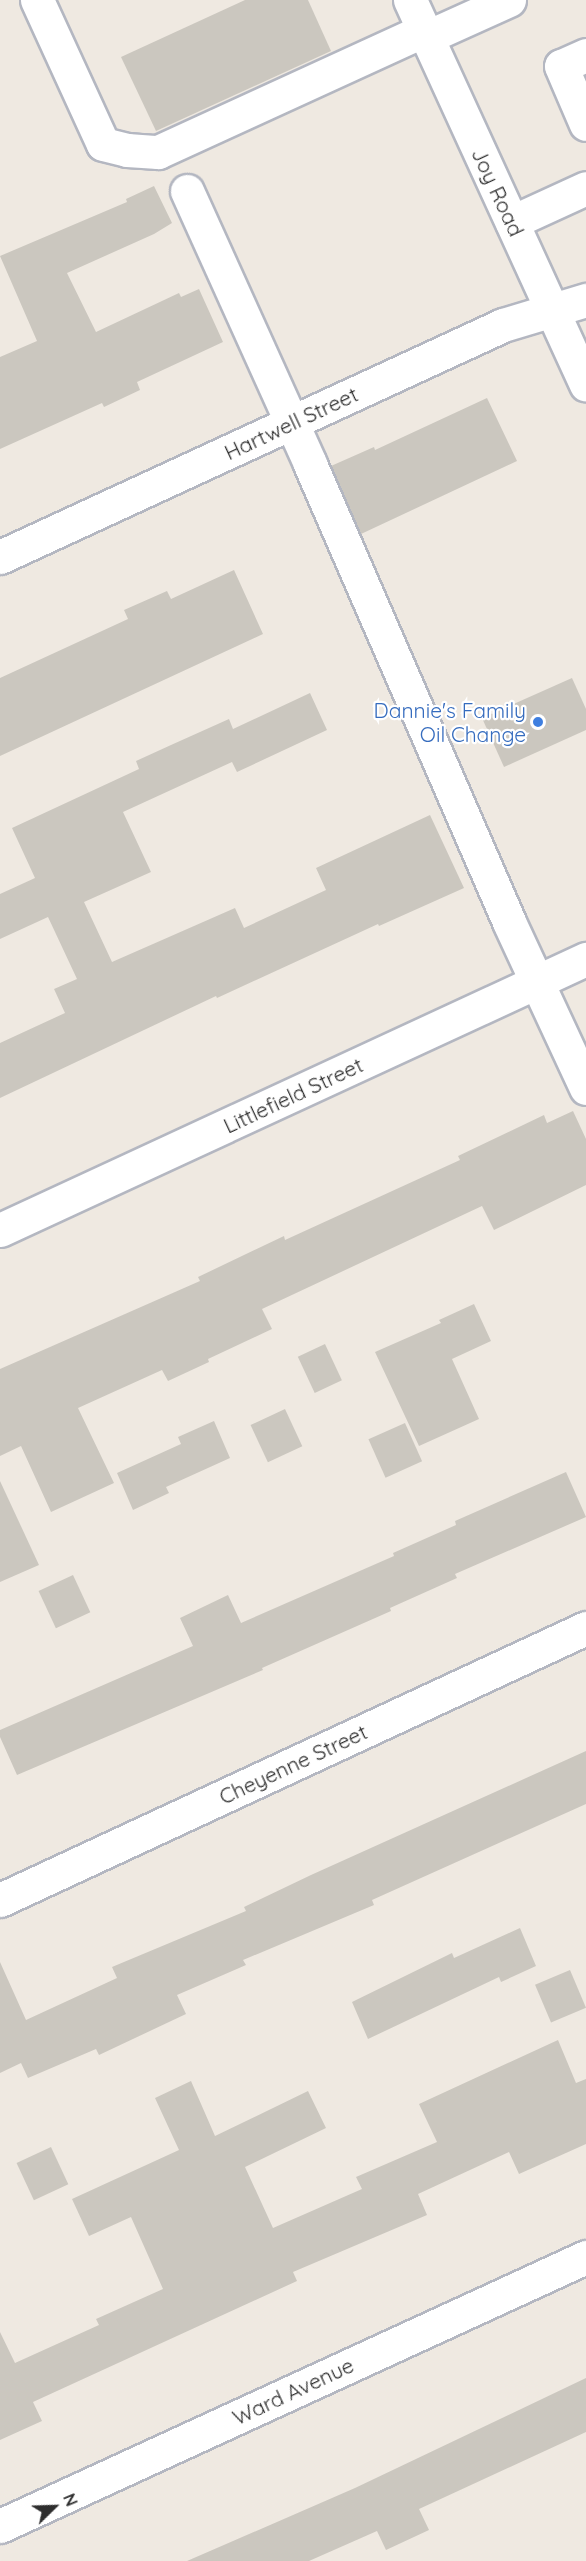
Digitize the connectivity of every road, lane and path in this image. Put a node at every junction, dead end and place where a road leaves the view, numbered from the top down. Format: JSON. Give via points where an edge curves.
{"nodes":[{"id":1,"x":410,"y":0,"type":"edge"},
{"id":2,"x":508,"y":0,"type":"edge"},
{"id":3,"x":48,"y":3,"type":"edge"},
{"id":4,"x":425,"y":34,"type":"junction"},
{"id":5,"x":586,"y":55,"type":"edge"},
{"id":6,"x":586,"y":124,"type":"edge"},
{"id":7,"x":586,"y":188,"type":"edge"},
{"id":8,"x":187,"y":191,"type":"dead end"},
{"id":9,"x":512,"y":222,"type":"junction"},
{"id":10,"x":586,"y":300,"type":"edge"},
{"id":11,"x":552,"y":309,"type":"junction"},
{"id":12,"x":586,"y":385,"type":"edge"},
{"id":13,"x":290,"y":423,"type":"junction"},
{"id":14,"x":0,"y":557,"type":"edge"},
{"id":15,"x":586,"y":960,"type":"edge"},
{"id":16,"x":538,"y":982,"type":"junction"},
{"id":17,"x":586,"y":1088,"type":"edge"},
{"id":18,"x":0,"y":1230,"type":"edge"},
{"id":19,"x":586,"y":1628,"type":"edge"},
{"id":20,"x":0,"y":1900,"type":"edge"},
{"id":21,"x":586,"y":2257,"type":"edge"},
{"id":22,"x":0,"y":2526,"type":"edge"}],
"edges":[{"from":1,"to":4,"type":"street","name":"Joy Road"},
{"from":2,"to":4,"type":"street"},
{"from":3,"to":4,"type":"street","via":[[103,144],[127,150],[158,152]]},
{"from":4,"to":9,"type":"street","name":"Joy Road"},
{"from":5,"to":6,"type":"street","via":[[561,66]]},
{"from":7,"to":9,"type":"street"},
{"from":8,"to":13,"type":"street"},
{"from":9,"to":11,"type":"street","name":"Joy Road"},
{"from":10,"to":11,"type":"street","name":"Hartwell Street"},
{"from":11,"to":12,"type":"street","name":"Joy Road"},
{"from":11,"to":13,"type":"street","name":"Hartwell Street","via":[[503,325]]},
{"from":13,"to":14,"type":"street","name":"Hartwell Street"},
{"from":13,"to":16,"type":"street"},
{"from":15,"to":16,"type":"street","name":"Littlefield Street"},
{"from":16,"to":17,"type":"street"},
{"from":16,"to":18,"type":"street","name":"Littlefield Street"},
{"from":19,"to":20,"type":"street","name":"Cheyenne Street"},
{"from":21,"to":22,"type":"street","name":"Ward Avenue"}]}
